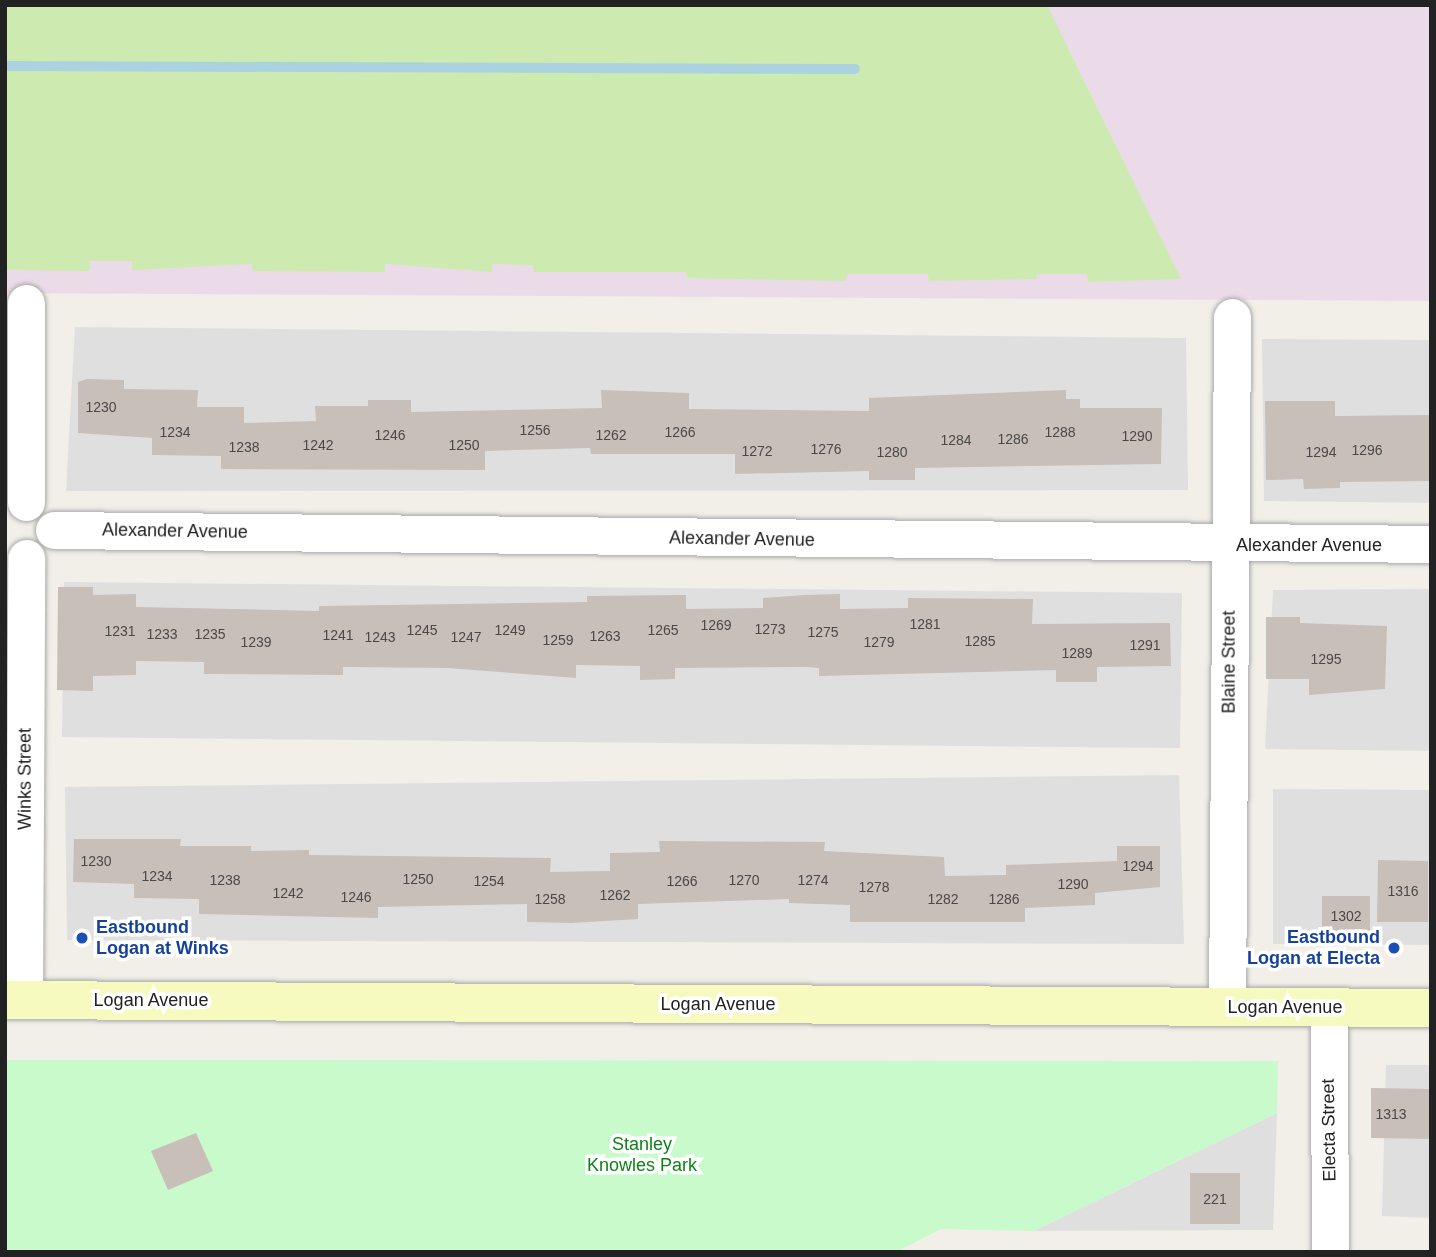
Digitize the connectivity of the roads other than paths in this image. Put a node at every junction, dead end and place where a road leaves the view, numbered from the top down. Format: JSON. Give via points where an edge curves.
{"nodes":[{"id":1,"x":26,"y":303,"type":"dead end"},
{"id":2,"x":1232,"y":317,"type":"dead end"},
{"id":3,"x":16,"y":506,"type":"edge"},
{"id":4,"x":54,"y":530,"type":"junction"},
{"id":5,"x":1431,"y":544,"type":"edge"},
{"id":6,"x":1229,"y":545,"type":"junction"},
{"id":7,"x":16,"y":553,"type":"edge"},
{"id":8,"x":15,"y":1000,"type":"edge"},
{"id":9,"x":1227,"y":1007,"type":"junction"},
{"id":10,"x":1329,"y":1007,"type":"junction"},
{"id":11,"x":1431,"y":1008,"type":"edge"},
{"id":12,"x":1330,"y":1252,"type":"edge"}],
"edges":[{"from":1,"to":3,"type":"street"},
{"from":2,"to":6,"type":"street","name":"Blaine Street"},
{"from":3,"to":4,"type":"street","via":[[42,507]]},
{"from":4,"to":6,"type":"street","name":"Alexander Avenue"},
{"from":4,"to":7,"type":"street","via":[[42,553]]},
{"from":5,"to":6,"type":"street","name":"Alexander Avenue"},
{"from":6,"to":9,"type":"street","name":"Blaine Street"},
{"from":7,"to":8,"type":"street","name":"Winks Street"},
{"from":8,"to":9,"type":"main road","name":"Logan Avenue"},
{"from":9,"to":10,"type":"main road","name":"Logan Avenue"},
{"from":10,"to":11,"type":"main road","name":"Logan Avenue"},
{"from":10,"to":12,"type":"street","name":"Electa Street"}]}
